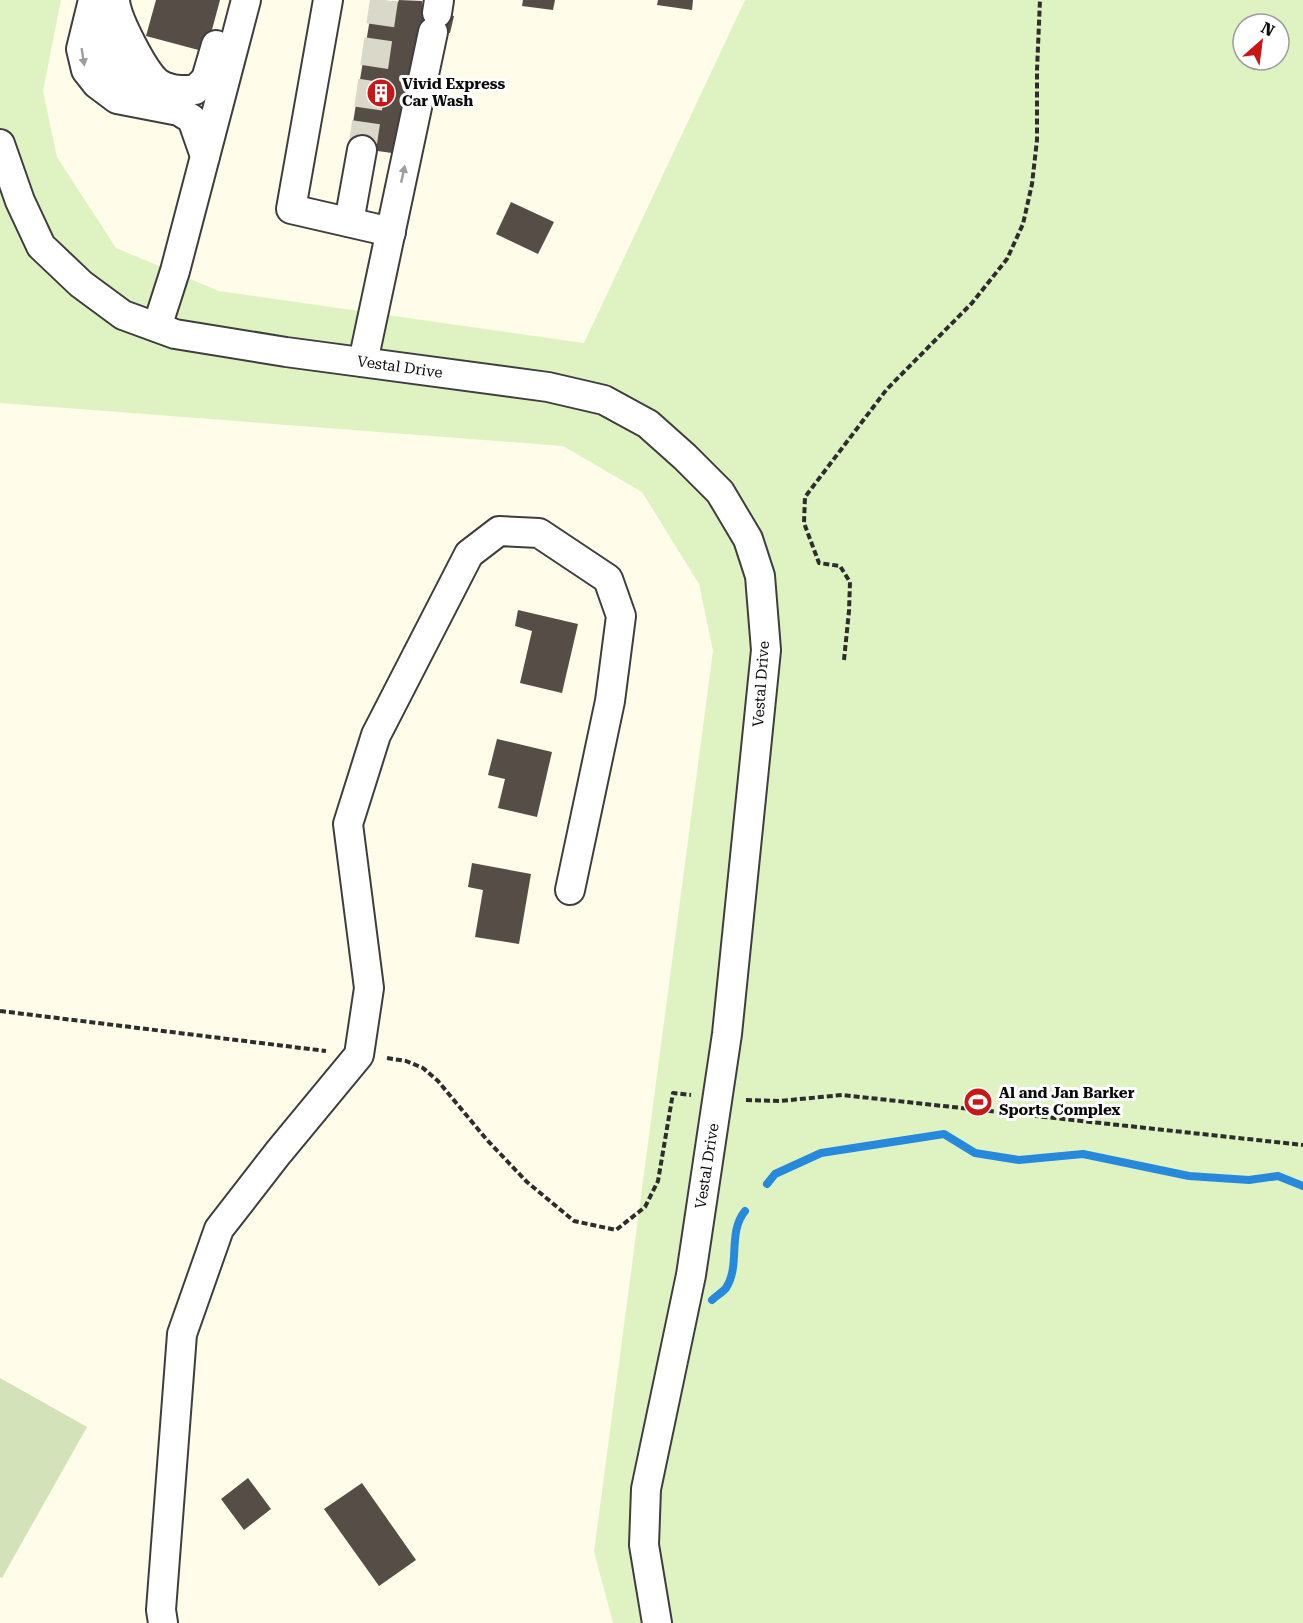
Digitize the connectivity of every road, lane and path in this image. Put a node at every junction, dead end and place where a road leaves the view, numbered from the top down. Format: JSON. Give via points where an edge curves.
{"nodes":[{"id":1,"x":93,"y":0,"type":"edge"},
{"id":2,"x":110,"y":0,"type":"edge"},
{"id":3,"x":115,"y":0,"type":"edge"},
{"id":4,"x":227,"y":0,"type":"edge"},
{"id":5,"x":246,"y":0,"type":"edge"},
{"id":6,"x":328,"y":0,"type":"edge"},
{"id":7,"x":1040,"y":0,"type":"edge"},
{"id":8,"x":436,"y":15,"type":"edge"},
{"id":9,"x":172,"y":89,"type":"junction"},
{"id":10,"x":0,"y":144,"type":"edge"},
{"id":11,"x":362,"y":150,"type":"tunnel mouth"},
{"id":12,"x":205,"y":156,"type":"junction"},
{"id":13,"x":349,"y":222,"type":"junction"},
{"id":14,"x":391,"y":232,"type":"junction"},
{"id":15,"x":157,"y":327,"type":"junction"},
{"id":16,"x":363,"y":362,"type":"junction"},
{"id":17,"x":844,"y":660,"type":"dead end"},
{"id":18,"x":570,"y":890,"type":"dead end"},
{"id":19,"x":0,"y":1011,"type":"edge"},
{"id":20,"x":359,"y":1055,"type":"junction"},
{"id":21,"x":717,"y":1098,"type":"junction"},
{"id":22,"x":1303,"y":1145,"type":"edge"},
{"id":23,"x":163,"y":1623,"type":"edge"},
{"id":24,"x":657,"y":1623,"type":"edge"}],
"edges":[{"from":1,"to":12,"type":"street","one_way":true,"via":[[81,49],[86,70],[117,99],[179,111],[192,119]]},
{"from":2,"to":9,"type":"street","via":[[102,27],[108,59],[133,81]]},
{"from":3,"to":9,"type":"street","via":[[119,21],[142,61],[157,82]]},
{"from":4,"to":9,"type":"street","via":[[206,79],[195,90]]},
{"from":5,"to":12,"type":"street"},
{"from":6,"to":13,"type":"street","via":[[291,209]]},
{"from":7,"to":17,"type":"path","via":[[1037,140],[1032,184],[1023,224],[1007,259],[972,303],[887,388],[805,497],[804,524],[819,563],[840,566],[850,582]]},
{"from":14,"to":8,"type":"street","one_way":true},
{"from":10,"to":15,"type":"street","name":"Vestal Drive","via":[[41,246],[81,284],[123,315]]},
{"from":11,"to":13,"type":"street"},
{"from":12,"to":15,"type":"street"},
{"from":13,"to":14,"type":"street"},
{"from":14,"to":16,"type":"street"},
{"from":15,"to":16,"type":"street","name":"Vestal Drive","via":[[175,334]]},
{"from":16,"to":21,"type":"street","name":"Vestal Drive","via":[[548,387],[604,400],[648,424],[685,457],[720,492],[748,539],[760,576],[766,650]]},
{"from":18,"to":20,"type":"street","via":[[610,701],[621,616],[608,579],[539,533],[499,531],[469,554],[376,735],[348,824],[369,988]]},
{"from":19,"to":20,"type":"path"},
{"from":20,"to":21,"type":"path","via":[[406,1060],[423,1068],[487,1140],[574,1221],[616,1230],[645,1207],[658,1181],[673,1093]]},
{"from":20,"to":23,"type":"street","via":[[219,1229],[182,1334]]},
{"from":21,"to":22,"type":"path","via":[[780,1101],[842,1095]]},
{"from":21,"to":24,"type":"street","name":"Vestal Drive","via":[[691,1275],[646,1489],[644,1545]]}]}
